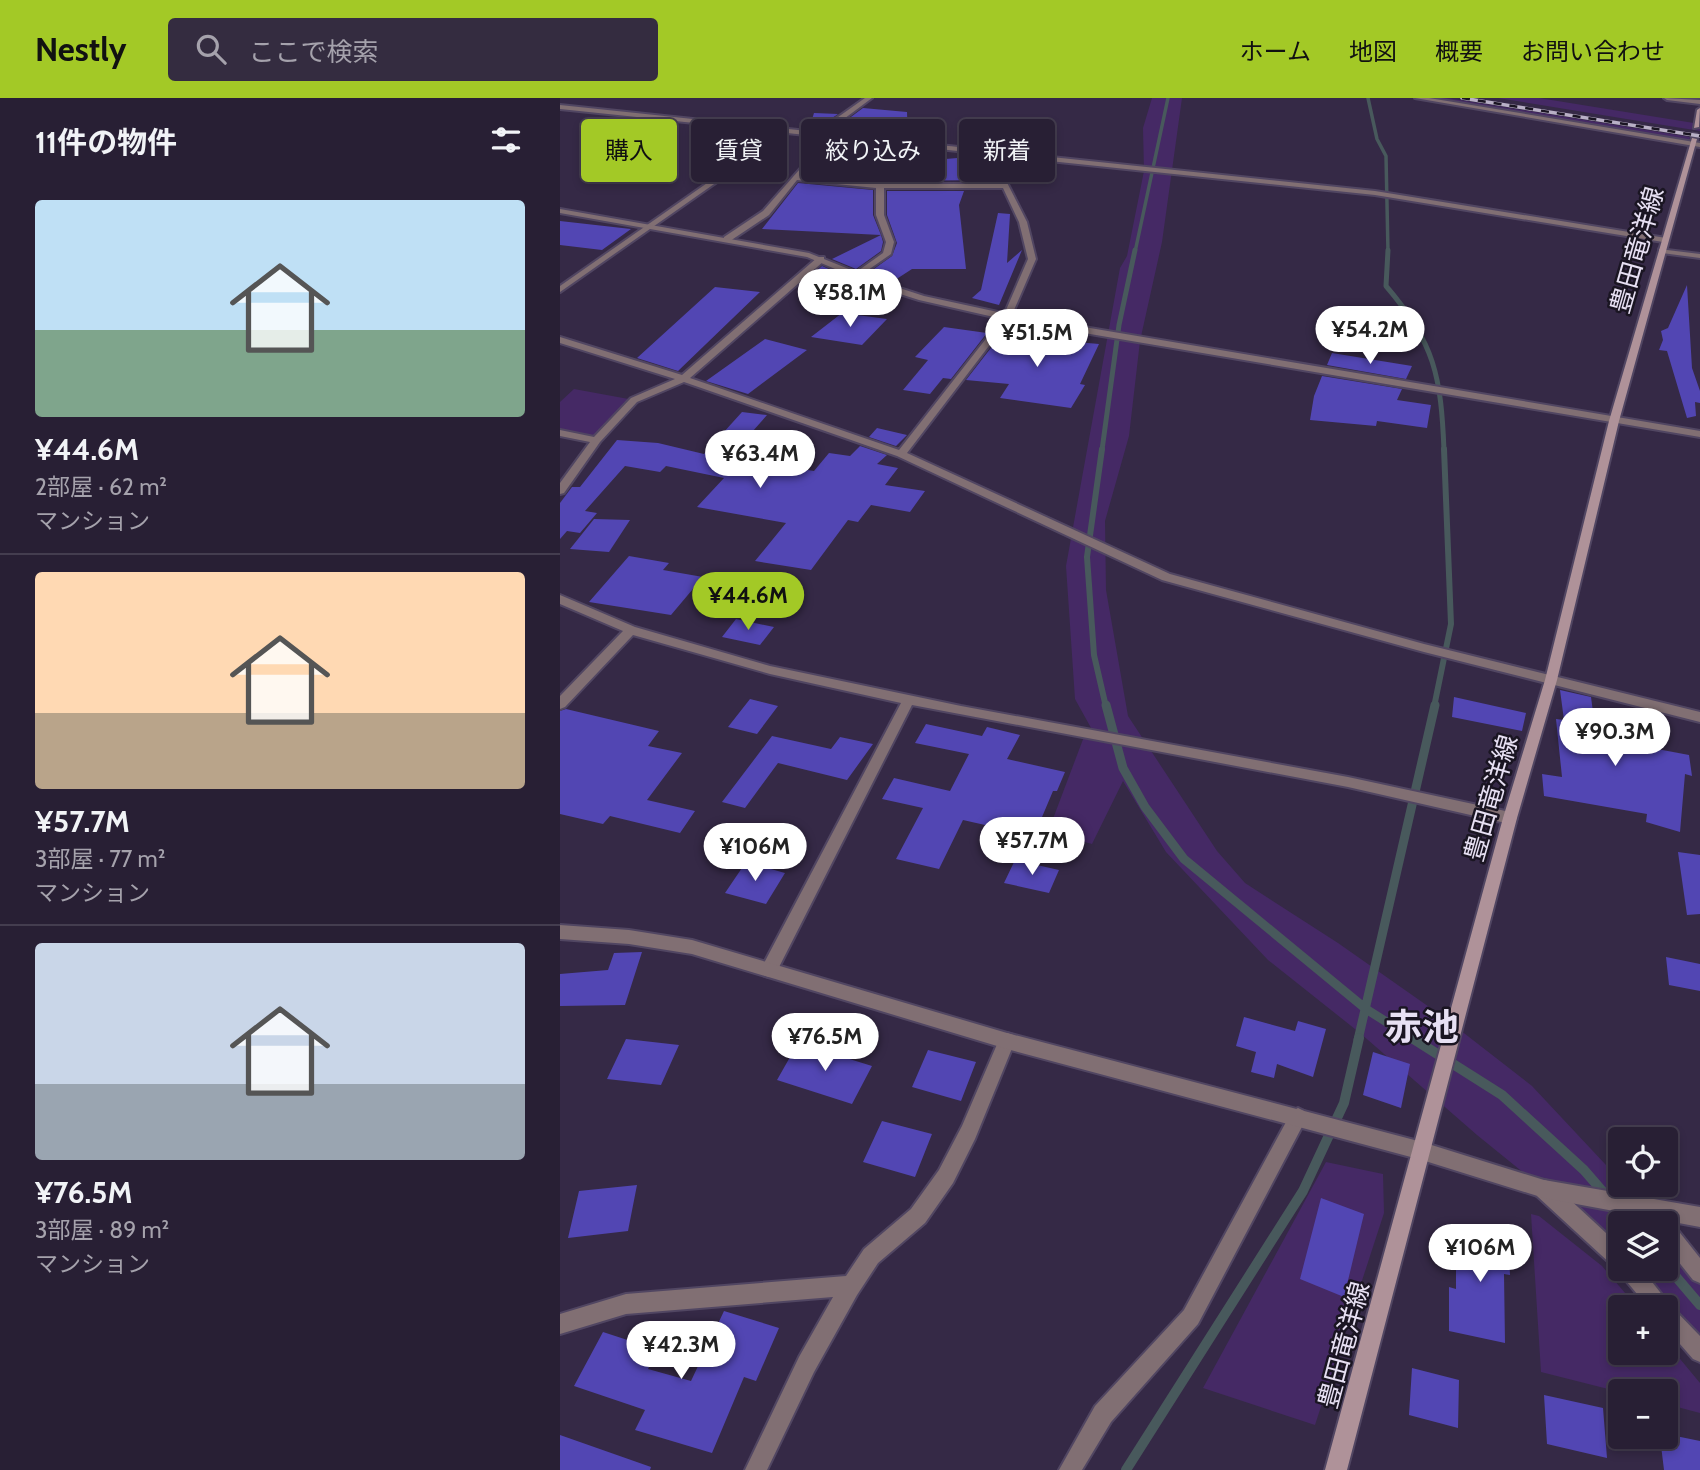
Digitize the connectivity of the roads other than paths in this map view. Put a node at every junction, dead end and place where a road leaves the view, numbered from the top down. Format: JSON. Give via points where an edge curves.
{"nodes":[{"id":1,"x":870,"y":98,"type":"edge"},
{"id":2,"x":1418,"y":98,"type":"edge"},
{"id":3,"x":1668,"y":98,"type":"edge"},
{"id":4,"x":1700,"y":102,"type":"edge"},
{"id":5,"x":560,"y":107,"type":"edge"},
{"id":6,"x":1700,"y":110,"type":"edge"},
{"id":7,"x":840,"y":119,"type":"edge"},
{"id":8,"x":691,"y":121,"type":"edge"},
{"id":9,"x":1696,"y":139,"type":"edge"},
{"id":10,"x":1055,"y":160,"type":"edge"},
{"id":11,"x":801,"y":172,"type":"edge"},
{"id":12,"x":795,"y":178,"type":"junction"},
{"id":13,"x":713,"y":182,"type":"edge"},
{"id":14,"x":1004,"y":182,"type":"edge"},
{"id":15,"x":880,"y":186,"type":"junction"},
{"id":16,"x":1006,"y":186,"type":"junction"},
{"id":17,"x":560,"y":211,"type":"edge"},
{"id":18,"x":650,"y":226,"type":"junction"},
{"id":19,"x":727,"y":239,"type":"junction"},
{"id":20,"x":1663,"y":245,"type":"junction"},
{"id":21,"x":1700,"y":256,"type":"edge"},
{"id":22,"x":821,"y":259,"type":"junction"},
{"id":23,"x":858,"y":275,"type":"junction"},
{"id":24,"x":560,"y":290,"type":"edge"},
{"id":25,"x":1007,"y":317,"type":"junction"},
{"id":26,"x":560,"y":341,"type":"edge"},
{"id":27,"x":683,"y":379,"type":"junction"},
{"id":28,"x":1614,"y":421,"type":"junction"},
{"id":29,"x":560,"y":433,"type":"edge"},
{"id":30,"x":1700,"y":434,"type":"edge"},
{"id":31,"x":596,"y":440,"type":"junction"},
{"id":32,"x":901,"y":454,"type":"junction"},
{"id":33,"x":560,"y":491,"type":"edge"},
{"id":34,"x":560,"y":599,"type":"edge"},
{"id":35,"x":631,"y":630,"type":"junction"},
{"id":36,"x":1551,"y":680,"type":"junction"},
{"id":37,"x":909,"y":699,"type":"junction"},
{"id":38,"x":560,"y":705,"type":"edge"},
{"id":39,"x":1700,"y":717,"type":"edge"},
{"id":40,"x":1510,"y":818,"type":"junction"},
{"id":41,"x":560,"y":932,"type":"edge"},
{"id":42,"x":769,"y":970,"type":"junction"},
{"id":43,"x":1007,"y":1041,"type":"junction"},
{"id":44,"x":1298,"y":1117,"type":"junction"},
{"id":45,"x":1422,"y":1151,"type":"junction"},
{"id":46,"x":1544,"y":1189,"type":"junction"},
{"id":47,"x":1647,"y":1208,"type":"junction"},
{"id":48,"x":1650,"y":1211,"type":"edge"},
{"id":49,"x":1700,"y":1217,"type":"edge"},
{"id":50,"x":1678,"y":1246,"type":"edge"},
{"id":51,"x":1608,"y":1248,"type":"edge"},
{"id":52,"x":1700,"y":1273,"type":"edge"},
{"id":53,"x":1639,"y":1281,"type":"edge"},
{"id":54,"x":853,"y":1285,"type":"junction"},
{"id":55,"x":1651,"y":1295,"type":"edge"},
{"id":56,"x":560,"y":1324,"type":"edge"},
{"id":57,"x":1678,"y":1326,"type":"edge"},
{"id":58,"x":1700,"y":1352,"type":"edge"},
{"id":59,"x":756,"y":1470,"type":"edge"},
{"id":60,"x":1070,"y":1470,"type":"edge"},
{"id":61,"x":1336,"y":1470,"type":"edge"}],
"edges":[{"from":1,"to":7,"type":"street"},
{"from":2,"to":9,"type":"street"},
{"from":3,"to":4,"type":"street"},
{"from":5,"to":8,"type":"street"},
{"from":6,"to":9,"type":"main road","name":"豊田竜洋線"},
{"from":9,"to":20,"type":"main road","name":"豊田竜洋線"},
{"from":10,"to":20,"type":"street","via":[[1375,193]]},
{"from":11,"to":12,"type":"street"},
{"from":12,"to":15,"type":"street"},
{"from":12,"to":19,"type":"street","via":[[766,213]]},
{"from":13,"to":18,"type":"street"},
{"from":14,"to":16,"type":"street"},
{"from":15,"to":16,"type":"street"},
{"from":15,"to":23,"type":"street","via":[[880,215],[890,242],[887,254]]},
{"from":16,"to":25,"type":"street","via":[[1023,222],[1032,259]]},
{"from":17,"to":18,"type":"street"},
{"from":18,"to":19,"type":"street"},
{"from":18,"to":24,"type":"street"},
{"from":19,"to":22,"type":"street"},
{"from":20,"to":21,"type":"street"},
{"from":20,"to":28,"type":"main road","name":"豊田竜洋線"},
{"from":22,"to":23,"type":"street"},
{"from":22,"to":27,"type":"street"},
{"from":23,"to":25,"type":"street","via":[[922,298]]},
{"from":25,"to":28,"type":"street"},
{"from":25,"to":32,"type":"street"},
{"from":26,"to":27,"type":"street"},
{"from":27,"to":31,"type":"street","via":[[634,400]]},
{"from":27,"to":32,"type":"street"},
{"from":28,"to":30,"type":"street"},
{"from":28,"to":36,"type":"main road","name":"豊田竜洋線"},
{"from":29,"to":31,"type":"street"},
{"from":31,"to":33,"type":"street"},
{"from":32,"to":36,"type":"street","via":[[1166,577]]},
{"from":34,"to":35,"type":"street"},
{"from":35,"to":37,"type":"street","via":[[770,670]]},
{"from":35,"to":38,"type":"street"},
{"from":36,"to":39,"type":"street"},
{"from":36,"to":40,"type":"main road","name":"豊田竜洋線"},
{"from":37,"to":40,"type":"street","via":[[1348,782]]},
{"from":37,"to":42,"type":"street"},
{"from":40,"to":45,"type":"main road","name":"豊田竜洋線"},
{"from":41,"to":42,"type":"street","via":[[692,947]]},
{"from":42,"to":43,"type":"street"},
{"from":43,"to":44,"type":"street"},
{"from":43,"to":54,"type":"street","via":[[957,1157],[917,1217],[869,1260]]},
{"from":44,"to":45,"type":"street"},
{"from":44,"to":60,"type":"street","via":[[1191,1317],[1103,1414]]},
{"from":45,"to":46,"type":"street"},
{"from":45,"to":61,"type":"main road","name":"豊田竜洋線"},
{"from":46,"to":47,"type":"street"},
{"from":46,"to":51,"type":"street"},
{"from":47,"to":48,"type":"street"},
{"from":47,"to":49,"type":"street"},
{"from":50,"to":52,"type":"street"},
{"from":53,"to":55,"type":"street"},
{"from":54,"to":56,"type":"street","via":[[626,1304]]},
{"from":54,"to":59,"type":"street","via":[[819,1336]]},
{"from":57,"to":58,"type":"street"}]}
